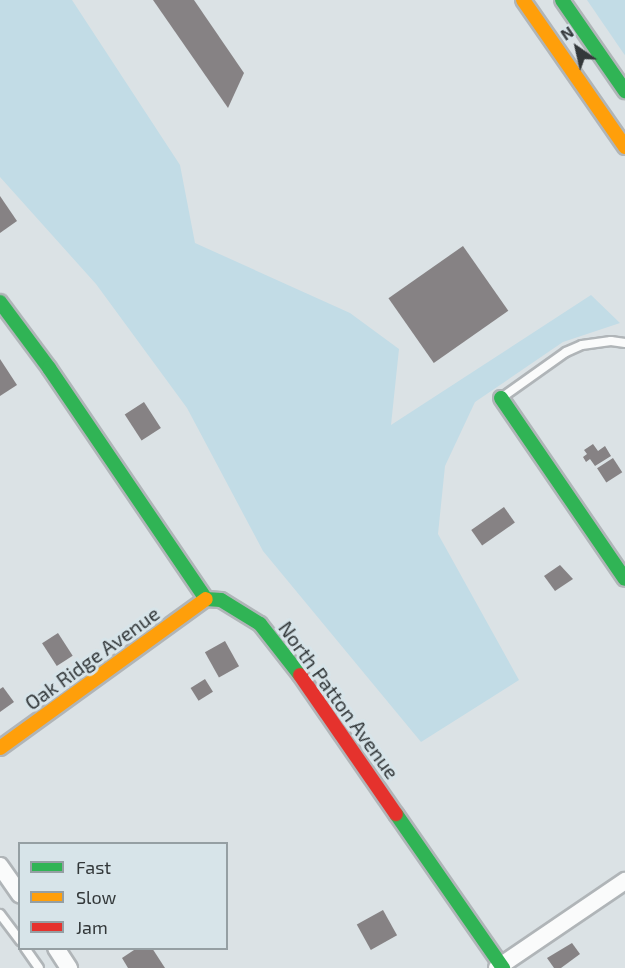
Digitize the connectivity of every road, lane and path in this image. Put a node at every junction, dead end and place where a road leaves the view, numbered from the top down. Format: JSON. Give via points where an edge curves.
{"nodes":[{"id":1,"x":523,"y":0,"type":"edge"},
{"id":2,"x":562,"y":0,"type":"edge"},
{"id":3,"x":625,"y":91,"type":"edge"},
{"id":4,"x":625,"y":147,"type":"edge"},
{"id":5,"x":0,"y":302,"type":"edge"},
{"id":6,"x":625,"y":343,"type":"edge"},
{"id":7,"x":501,"y":398,"type":"joint"},
{"id":8,"x":625,"y":579,"type":"edge"},
{"id":9,"x":206,"y":599,"type":"junction"},
{"id":10,"x":0,"y":748,"type":"edge"},
{"id":11,"x":0,"y":866,"type":"edge"},
{"id":12,"x":625,"y":881,"type":"edge"},
{"id":13,"x":18,"y":892,"type":"edge"},
{"id":14,"x":0,"y":914,"type":"edge"},
{"id":15,"x":18,"y":938,"type":"edge"},
{"id":16,"x":26,"y":950,"type":"edge"},
{"id":17,"x":57,"y":950,"type":"edge"},
{"id":18,"x":501,"y":967,"type":"edge"},
{"id":19,"x":39,"y":968,"type":"edge"},
{"id":20,"x":69,"y":968,"type":"edge"}],
"edges":[{"from":1,"to":4,"type":"street"},
{"from":2,"to":3,"type":"street"},
{"from":5,"to":9,"type":"street"},
{"from":6,"to":7,"type":"lane","via":[[611,341],[574,349]]},
{"from":7,"to":8,"type":"street"},
{"from":9,"to":10,"type":"street","name":"Oak Ridge Avenue"},
{"from":9,"to":18,"type":"street","name":"North Patton Avenue","via":[[221,600],[243,612],[281,648]]},
{"from":11,"to":13,"type":"street"},
{"from":12,"to":18,"type":"street"},
{"from":14,"to":15,"type":"lane"},
{"from":16,"to":19,"type":"lane"},
{"from":17,"to":20,"type":"street"}]}
